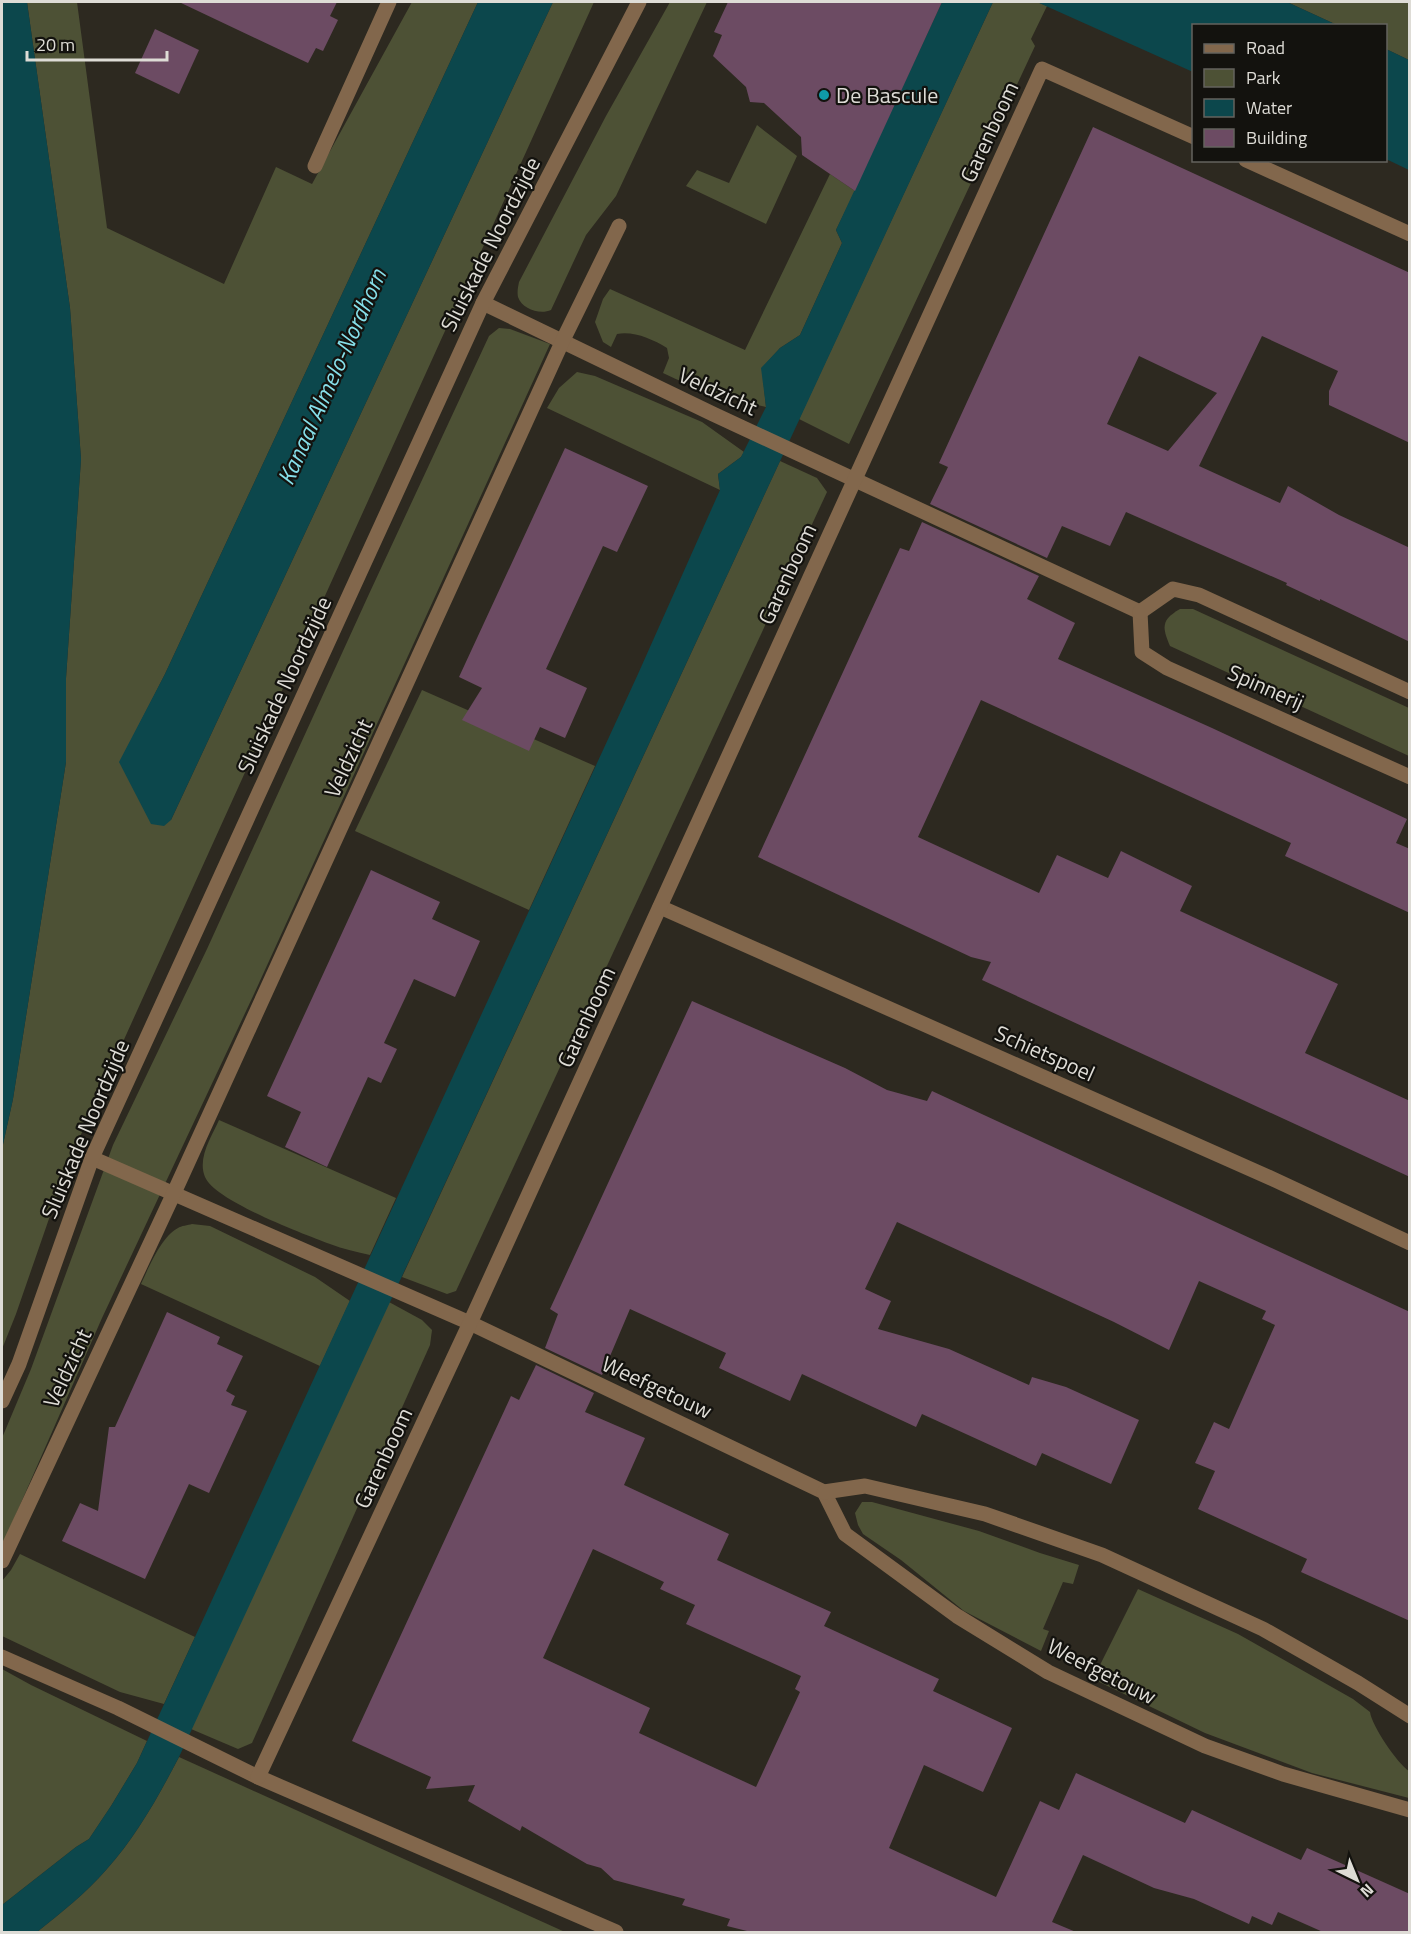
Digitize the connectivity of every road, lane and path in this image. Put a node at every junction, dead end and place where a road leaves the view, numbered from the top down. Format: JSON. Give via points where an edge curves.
{"nodes":[{"id":1,"x":389,"y":2,"type":"edge"},
{"id":2,"x":639,"y":2,"type":"edge"},
{"id":3,"x":1192,"y":136,"type":"edge"},
{"id":4,"x":1250,"y":162,"type":"edge"},
{"id":5,"x":315,"y":165,"type":"dead end"},
{"id":6,"x":619,"y":226,"type":"dead end"},
{"id":7,"x":1410,"y":234,"type":"edge"},
{"id":8,"x":483,"y":303,"type":"junction"},
{"id":9,"x":563,"y":340,"type":"junction"},
{"id":10,"x":856,"y":479,"type":"junction"},
{"id":11,"x":1140,"y":612,"type":"junction"},
{"id":12,"x":1410,"y":692,"type":"edge"},
{"id":13,"x":1410,"y":777,"type":"edge"},
{"id":14,"x":660,"y":907,"type":"junction"},
{"id":15,"x":92,"y":1158,"type":"junction"},
{"id":16,"x":173,"y":1195,"type":"junction"},
{"id":17,"x":1410,"y":1243,"type":"edge"},
{"id":18,"x":470,"y":1323,"type":"junction"},
{"id":19,"x":2,"y":1401,"type":"edge"},
{"id":20,"x":824,"y":1492,"type":"junction"},
{"id":21,"x":2,"y":1561,"type":"edge"},
{"id":22,"x":2,"y":1658,"type":"edge"},
{"id":23,"x":1410,"y":1716,"type":"edge"},
{"id":24,"x":258,"y":1777,"type":"junction"},
{"id":25,"x":1410,"y":1810,"type":"edge"},
{"id":26,"x":616,"y":1932,"type":"edge"}],
"edges":[{"from":1,"to":5,"type":"street"},
{"from":2,"to":8,"type":"street","name":"Sluiskade Noordzijde"},
{"from":3,"to":10,"type":"street","name":"Garenboom","via":[[1042,69]]},
{"from":4,"to":7,"type":"street"},
{"from":6,"to":9,"type":"street","name":"Veldzicht"},
{"from":8,"to":9,"type":"street","name":"Veldzicht"},
{"from":8,"to":15,"type":"street","name":"Sluiskade Noordzijde"},
{"from":9,"to":10,"type":"street","name":"Veldzicht"},
{"from":9,"to":16,"type":"street","name":"Veldzicht"},
{"from":10,"to":11,"type":"street"},
{"from":10,"to":14,"type":"street","name":"Garenboom"},
{"from":11,"to":12,"type":"street","via":[[1173,589],[1198,595]]},
{"from":11,"to":13,"type":"street","name":"Spinnerij","via":[[1142,652],[1167,668]]},
{"from":14,"to":17,"type":"street","name":"Schietspoel"},
{"from":14,"to":18,"type":"street","name":"Garenboom"},
{"from":15,"to":16,"type":"street"},
{"from":15,"to":19,"type":"street","name":"Sluiskade Noordzijde","via":[[19,1364]]},
{"from":16,"to":18,"type":"street"},
{"from":16,"to":21,"type":"street","name":"Veldzicht"},
{"from":18,"to":20,"type":"street","name":"Weefgetouw"},
{"from":18,"to":24,"type":"street","name":"Garenboom"},
{"from":20,"to":23,"type":"street","via":[[864,1486],[985,1514],[1102,1555],[1263,1629]]},
{"from":20,"to":25,"type":"street","name":"Weefgetouw","via":[[845,1534],[957,1616],[1048,1672],[1204,1746],[1282,1774]]},
{"from":22,"to":24,"type":"street","via":[[118,1708]]},
{"from":24,"to":26,"type":"street"}]}
